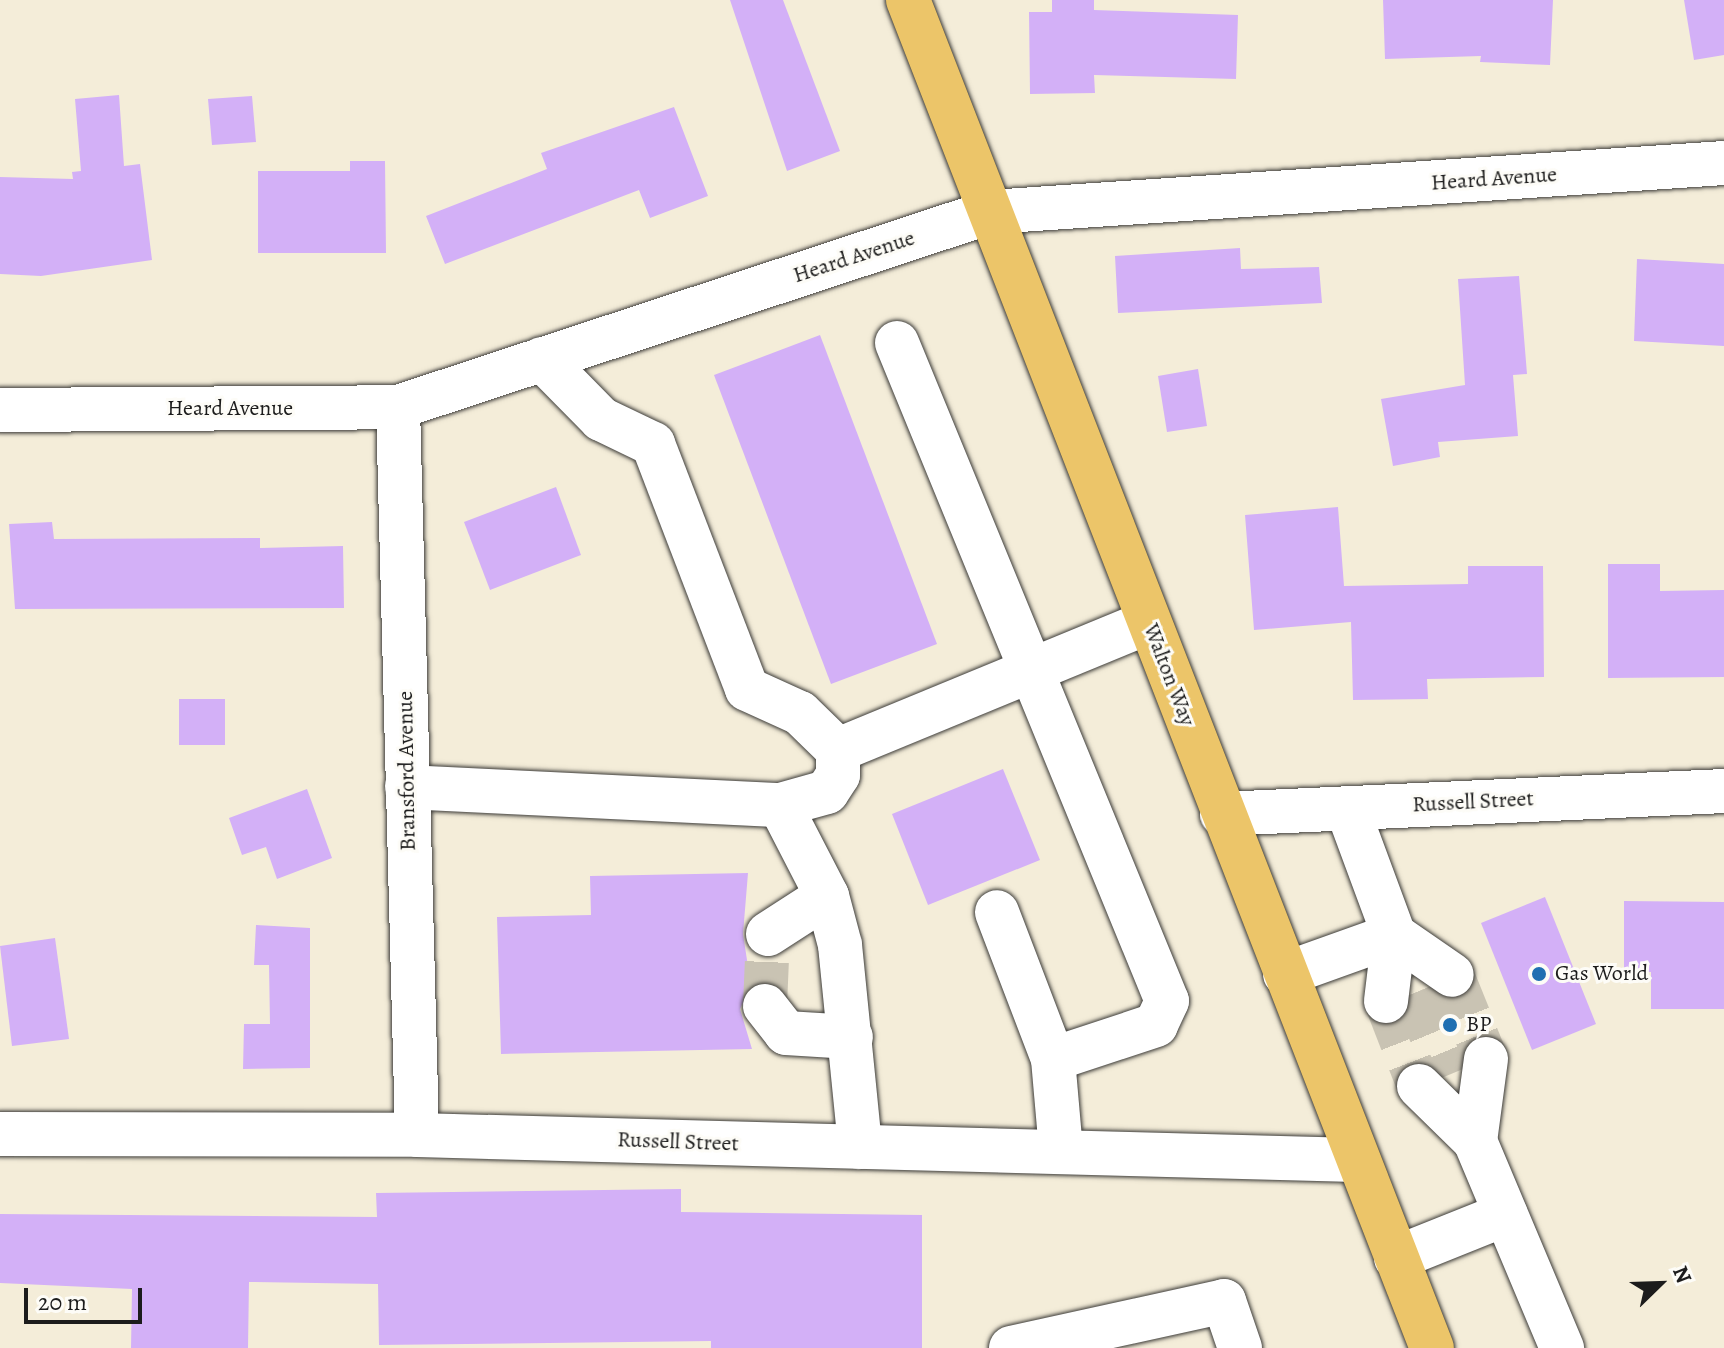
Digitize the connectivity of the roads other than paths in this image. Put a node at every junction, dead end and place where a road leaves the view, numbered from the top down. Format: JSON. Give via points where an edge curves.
{"nodes":[{"id":1,"x":908,"y":0,"type":"edge"},
{"id":2,"x":1724,"y":163,"type":"edge"},
{"id":3,"x":990,"y":212,"type":"junction"},
{"id":4,"x":897,"y":343,"type":"dead end"},
{"id":5,"x":542,"y":359,"type":"junction"},
{"id":6,"x":398,"y":407,"type":"junction"},
{"id":7,"x":0,"y":410,"type":"edge"},
{"id":8,"x":1149,"y":622,"type":"junction"},
{"id":9,"x":1029,"y":671,"type":"junction"},
{"id":10,"x":838,"y":750,"type":"junction"},
{"id":11,"x":407,"y":787,"type":"junction"},
{"id":12,"x":1724,"y":791,"type":"edge"},
{"id":13,"x":780,"y":805,"type":"junction"},
{"id":14,"x":1347,"y":808,"type":"junction"},
{"id":15,"x":1222,"y":814,"type":"junction"},
{"id":16,"x":827,"y":896,"type":"junction"},
{"id":17,"x":997,"y":912,"type":"dead end"},
{"id":18,"x":768,"y":934,"type":"dead end"},
{"id":19,"x":1394,"y":935,"type":"junction"},
{"id":20,"x":1285,"y":974,"type":"junction"},
{"id":21,"x":765,"y":1006,"type":"dead end"},
{"id":22,"x":851,"y":1037,"type":"junction"},
{"id":23,"x":1053,"y":1059,"type":"junction"},
{"id":24,"x":0,"y":1134,"type":"edge"},
{"id":25,"x":417,"y":1135,"type":"junction"},
{"id":26,"x":1475,"y":1141,"type":"junction"},
{"id":27,"x":860,"y":1147,"type":"junction"},
{"id":28,"x":1061,"y":1151,"type":"junction"},
{"id":29,"x":1356,"y":1160,"type":"junction"},
{"id":30,"x":1506,"y":1214,"type":"junction"},
{"id":31,"x":1396,"y":1258,"type":"junction"},
{"id":32,"x":1116,"y":1336,"type":"edge"},
{"id":33,"x":1011,"y":1348,"type":"edge"},
{"id":34,"x":1240,"y":1348,"type":"edge"},
{"id":35,"x":1432,"y":1348,"type":"edge"},
{"id":36,"x":1562,"y":1348,"type":"edge"}],
"edges":[{"from":1,"to":3,"type":"main road","name":"Walton Way"},
{"from":2,"to":3,"type":"street","name":"Heard Avenue"},
{"from":3,"to":5,"type":"street","name":"Heard Avenue"},
{"from":3,"to":8,"type":"main road","name":"Walton Way"},
{"from":4,"to":9,"type":"street"},
{"from":5,"to":6,"type":"street","name":"Heard Avenue"},
{"from":5,"to":10,"type":"street","via":[[580,402],[660,455],[747,689],[800,713]]},
{"from":6,"to":7,"type":"street","name":"Heard Avenue"},
{"from":6,"to":11,"type":"street","name":"Bransford Avenue"},
{"from":8,"to":9,"type":"street"},
{"from":8,"to":15,"type":"main road","name":"Walton Way"},
{"from":9,"to":10,"type":"street"},
{"from":9,"to":23,"type":"street","via":[[1167,1001],[1156,1025]]},
{"from":10,"to":13,"type":"street","via":[[838,775],[827,792]]},
{"from":11,"to":13,"type":"street"},
{"from":11,"to":25,"type":"street","name":"Bransford Avenue"},
{"from":12,"to":14,"type":"street","name":"Russell Street"},
{"from":13,"to":16,"type":"street"},
{"from":14,"to":15,"type":"street","name":"Russell Street"},
{"from":14,"to":19,"type":"street"},
{"from":15,"to":20,"type":"main road","name":"Walton Way"},
{"from":16,"to":18,"type":"street"},
{"from":16,"to":22,"type":"street"},
{"from":17,"to":23,"type":"street"},
{"from":19,"to":19,"type":"street","via":[[1417,989]]},
{"from":19,"to":20,"type":"street"},
{"from":20,"to":29,"type":"main road","name":"Walton Way"},
{"from":21,"to":22,"type":"street","via":[[786,1033]]},
{"from":22,"to":27,"type":"street"},
{"from":23,"to":28,"type":"street"},
{"from":24,"to":25,"type":"street","name":"Russell Street"},
{"from":25,"to":27,"type":"street","name":"Russell Street"},
{"from":26,"to":26,"type":"street","via":[[1451,1074]]},
{"from":26,"to":30,"type":"street"},
{"from":27,"to":28,"type":"street","name":"Russell Street"},
{"from":28,"to":29,"type":"street","name":"Russell Street"},
{"from":29,"to":31,"type":"main road","name":"Walton Way"},
{"from":30,"to":31,"type":"street"},
{"from":30,"to":36,"type":"street"},
{"from":31,"to":35,"type":"main road","name":"Walton Way"},
{"from":32,"to":33,"type":"street"},
{"from":32,"to":34,"type":"street","via":[[1224,1301]]}]}
